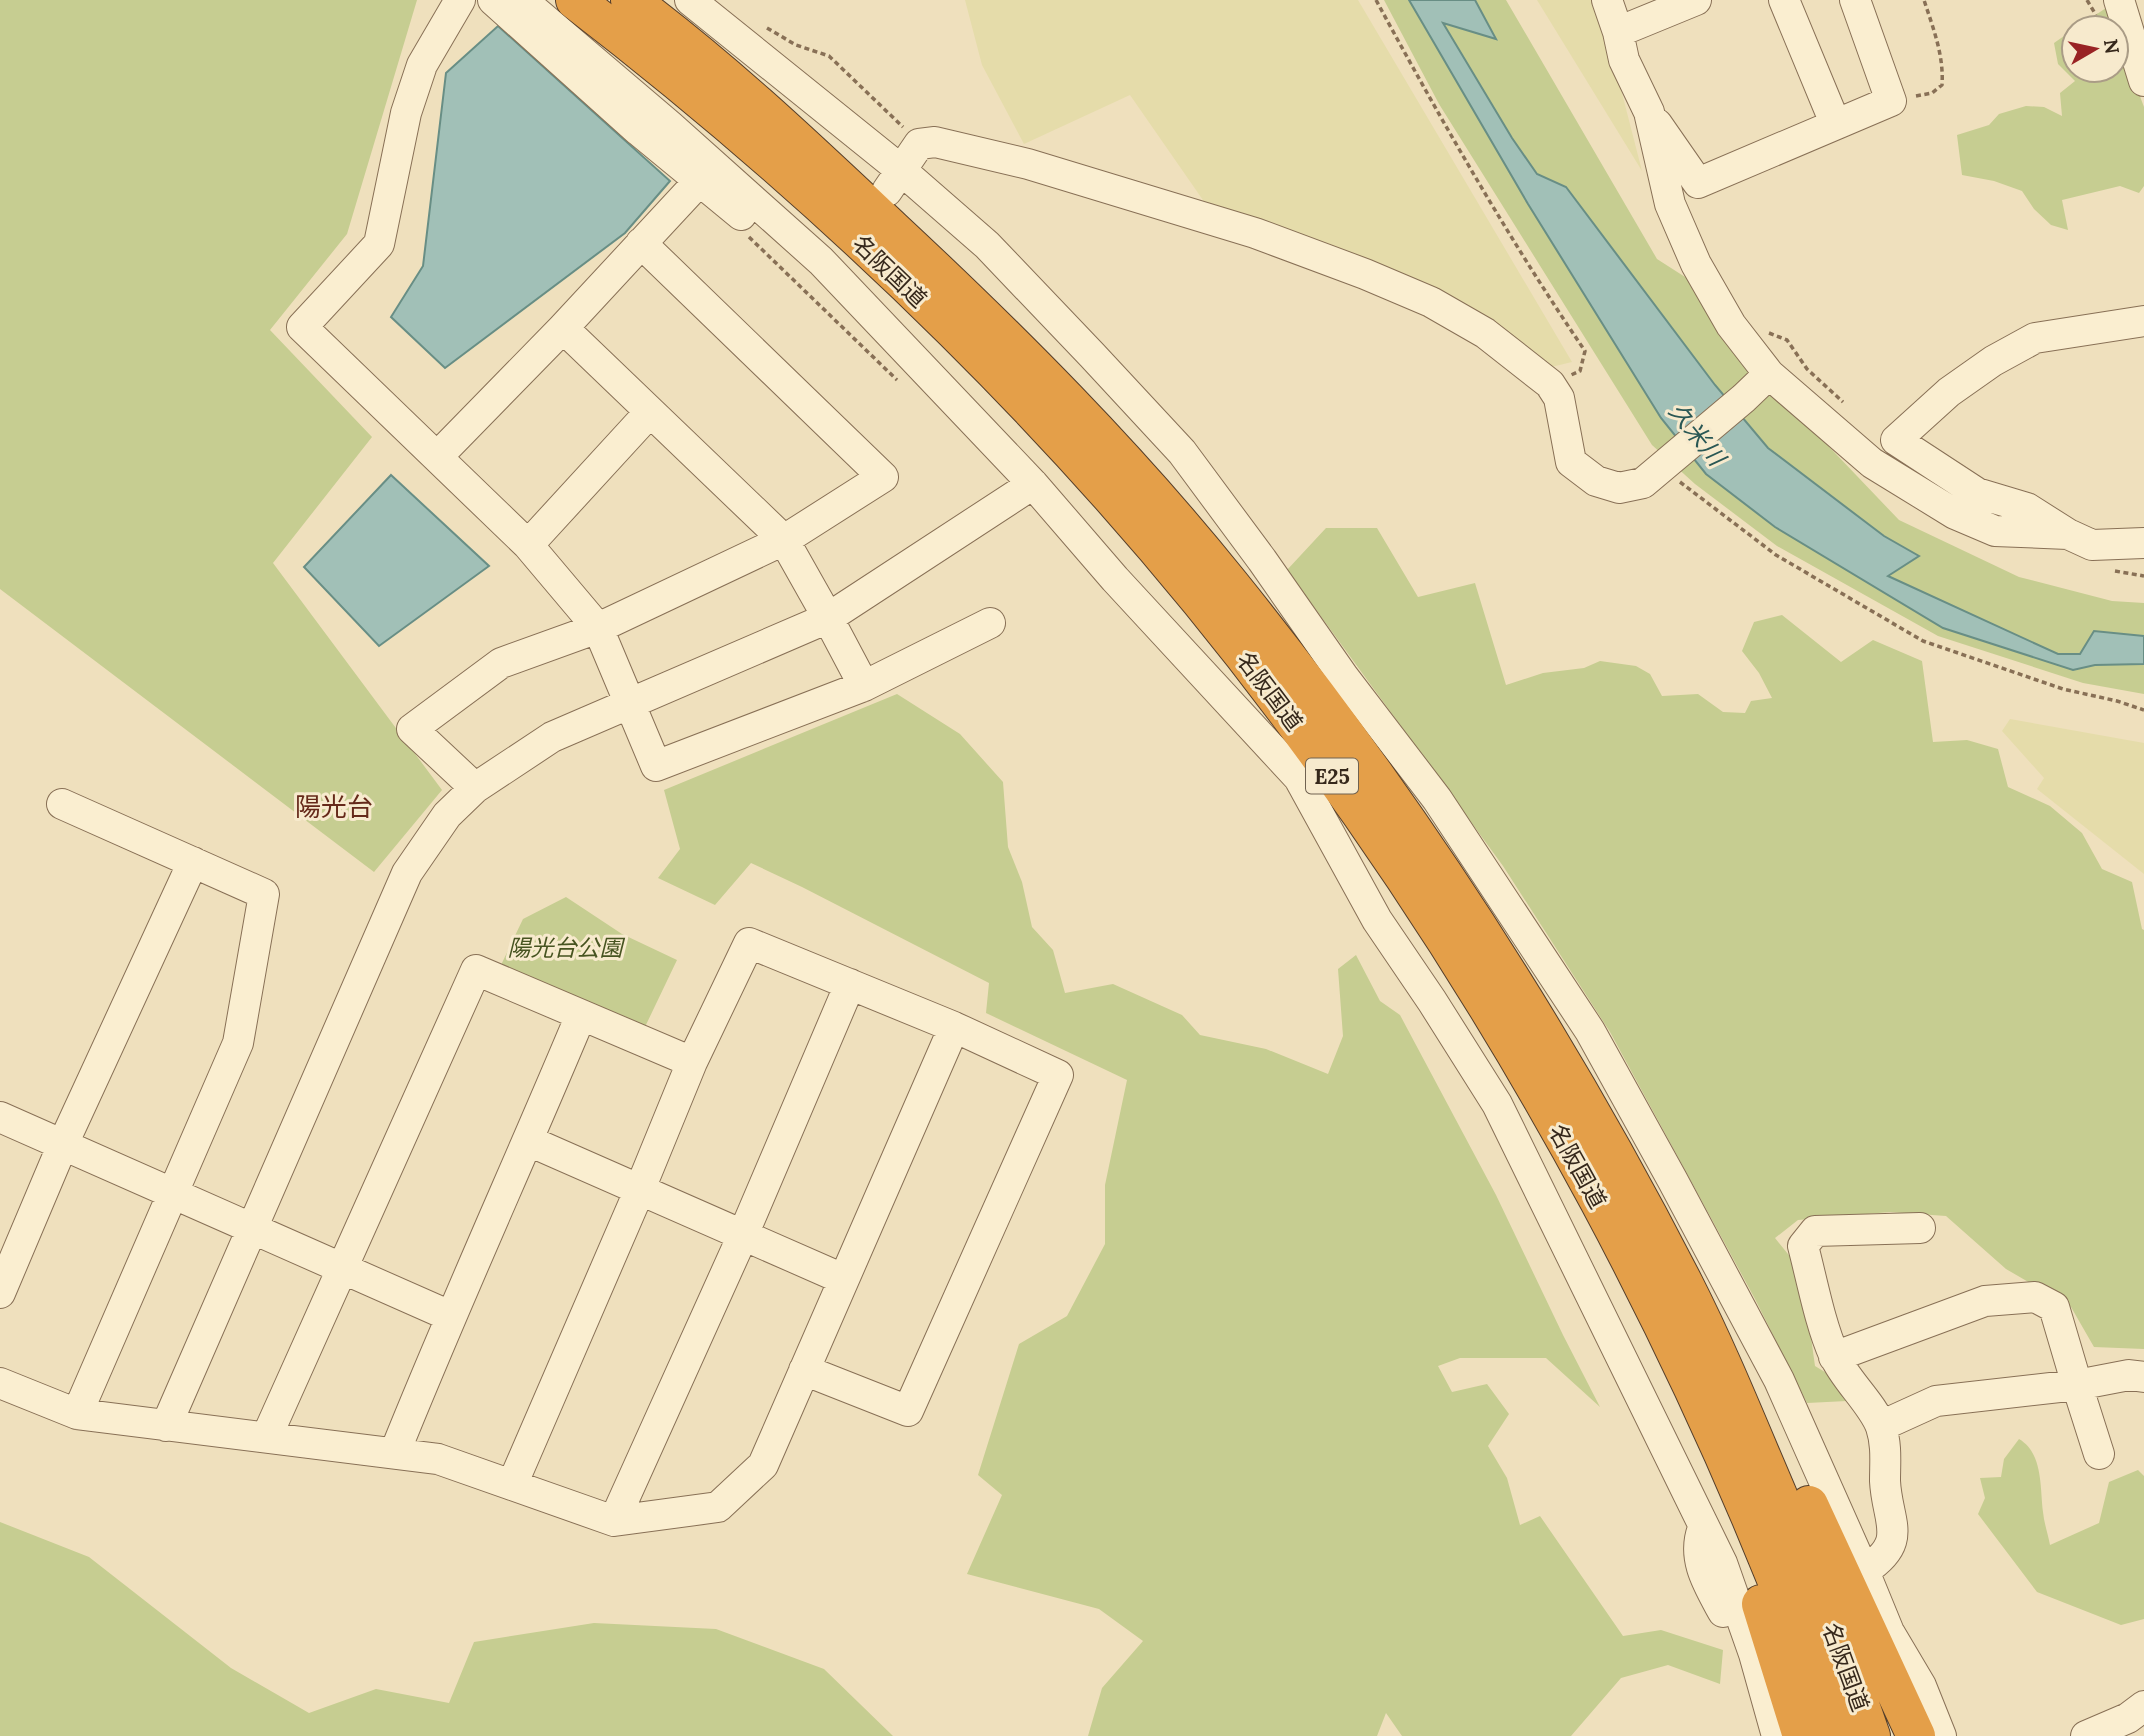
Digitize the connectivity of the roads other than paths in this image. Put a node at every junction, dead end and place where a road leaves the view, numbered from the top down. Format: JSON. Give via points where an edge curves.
{"nodes":[{"id":1,"x":460,"y":0,"type":"edge"},
{"id":2,"x":493,"y":0,"type":"edge"},
{"id":3,"x":522,"y":0,"type":"edge"},
{"id":4,"x":575,"y":0,"type":"edge"},
{"id":5,"x":630,"y":0,"type":"edge"},
{"id":6,"x":643,"y":0,"type":"edge"},
{"id":7,"x":690,"y":0,"type":"edge"},
{"id":8,"x":1607,"y":0,"type":"edge"},
{"id":9,"x":1696,"y":0,"type":"edge"},
{"id":10,"x":1784,"y":0,"type":"edge"},
{"id":11,"x":1855,"y":0,"type":"edge"},
{"id":12,"x":2119,"y":0,"type":"edge"},
{"id":13,"x":1618,"y":32,"type":"junction"},
{"id":14,"x":2144,"y":81,"type":"edge"},
{"id":15,"x":1649,"y":113,"type":"junction"},
{"id":16,"x":1835,"y":123,"type":"junction"},
{"id":17,"x":894,"y":180,"type":"junction"},
{"id":18,"x":841,"y":181,"type":"junction"},
{"id":19,"x":691,"y":190,"type":"dead end"},
{"id":20,"x":641,"y":243,"type":"junction"},
{"id":21,"x":828,"y":254,"type":"junction"},
{"id":22,"x":2144,"y":321,"type":"edge"},
{"id":23,"x":563,"y":328,"type":"junction"},
{"id":24,"x":1769,"y":374,"type":"junction"},
{"id":25,"x":650,"y":412,"type":"junction"},
{"id":26,"x":437,"y":457,"type":"junction"},
{"id":27,"x":1033,"y":484,"type":"junction"},
{"id":28,"x":2068,"y":534,"type":"junction"},
{"id":29,"x":784,"y":540,"type":"junction"},
{"id":30,"x":2130,"y":543,"type":"edge"},
{"id":31,"x":528,"y":545,"type":"junction"},
{"id":32,"x":2144,"y":556,"type":"edge"},
{"id":33,"x":828,"y":618,"type":"junction"},
{"id":34,"x":990,"y":623,"type":"dead end"},
{"id":35,"x":598,"y":628,"type":"junction"},
{"id":36,"x":864,"y":687,"type":"junction"},
{"id":37,"x":631,"y":703,"type":"junction"},
{"id":38,"x":475,"y":788,"type":"junction"},
{"id":39,"x":62,"y":804,"type":"dead end"},
{"id":40,"x":193,"y":862,"type":"junction"},
{"id":41,"x":850,"y":984,"type":"junction"},
{"id":42,"x":581,"y":1015,"type":"junction"},
{"id":43,"x":954,"y":1027,"type":"junction"},
{"id":44,"x":1515,"y":1052,"type":"junction"},
{"id":45,"x":692,"y":1062,"type":"junction"},
{"id":46,"x":0,"y":1117,"type":"edge"},
{"id":47,"x":529,"y":1141,"type":"junction"},
{"id":48,"x":63,"y":1144,"type":"junction"},
{"id":49,"x":640,"y":1189,"type":"junction"},
{"id":50,"x":172,"y":1192,"type":"junction"},
{"id":51,"x":252,"y":1228,"type":"junction"},
{"id":52,"x":1920,"y":1228,"type":"dead end"},
{"id":53,"x":743,"y":1235,"type":"junction"},
{"id":54,"x":342,"y":1267,"type":"junction"},
{"id":55,"x":843,"y":1279,"type":"junction"},
{"id":56,"x":1686,"y":1287,"type":"junction"},
{"id":57,"x":0,"y":1293,"type":"edge"},
{"id":58,"x":450,"y":1316,"type":"junction"},
{"id":59,"x":1834,"y":1357,"type":"junction"},
{"id":60,"x":804,"y":1370,"type":"junction"},
{"id":61,"x":2144,"y":1377,"type":"edge"},
{"id":62,"x":0,"y":1383,"type":"edge"},
{"id":63,"x":2077,"y":1385,"type":"junction"},
{"id":64,"x":77,"y":1414,"type":"junction"},
{"id":65,"x":166,"y":1426,"type":"junction"},
{"id":66,"x":1881,"y":1426,"type":"junction"},
{"id":67,"x":267,"y":1436,"type":"junction"},
{"id":68,"x":395,"y":1452,"type":"junction"},
{"id":69,"x":2099,"y":1454,"type":"dead end"},
{"id":70,"x":512,"y":1485,"type":"junction"},
{"id":71,"x":614,"y":1521,"type":"junction"},
{"id":72,"x":1704,"y":1525,"type":"junction"},
{"id":73,"x":1864,"y":1570,"type":"junction"},
{"id":74,"x":2144,"y":1706,"type":"edge"},
{"id":75,"x":1765,"y":1736,"type":"edge"},
{"id":76,"x":1777,"y":1736,"type":"edge"},
{"id":77,"x":1802,"y":1736,"type":"edge"},
{"id":78,"x":1835,"y":1736,"type":"edge"},
{"id":79,"x":1871,"y":1736,"type":"edge"},
{"id":80,"x":1916,"y":1736,"type":"edge"},
{"id":81,"x":1941,"y":1736,"type":"edge"},
{"id":82,"x":2086,"y":1736,"type":"edge"}],
"edges":[{"from":1,"to":26,"type":"street","via":[[422,65],[406,113],[379,244],[302,327]]},
{"from":2,"to":21,"type":"street","via":[[639,131],[799,262]]},
{"from":3,"to":21,"type":"street"},
{"from":4,"to":44,"type":"highway","name":"名阪国道","number":"E25","via":[[722,117],[824,209],[1009,386],[1111,498],[1285,709],[1444,937]]},
{"from":5,"to":18,"type":"highway","name":"名阪国道","number":"E25","via":[[740,89]]},
{"from":6,"to":18,"type":"highway","via":[[766,103]]},
{"from":7,"to":17,"type":"street"},
{"from":8,"to":13,"type":"street"},
{"from":9,"to":13,"type":"street"},
{"from":10,"to":16,"type":"street"},
{"from":11,"to":16,"type":"street","via":[[1891,101]]},
{"from":12,"to":14,"type":"street"},
{"from":13,"to":15,"type":"street","via":[[1623,60]]},
{"from":15,"to":16,"type":"street","via":[[1698,183]]},
{"from":15,"to":24,"type":"street","via":[[1670,204],[1696,264],[1731,325]]},
{"from":17,"to":24,"type":"street","via":[[919,144],[935,142],[1028,164],[1255,233],[1431,302],[1485,333],[1550,384],[1559,398],[1572,462],[1596,481],[1619,488],[1643,483]]},
{"from":17,"to":73,"type":"street","via":[[987,246],[1182,452],[1437,799],[1590,1031],[1667,1169],[1779,1380]]},
{"from":18,"to":56,"type":"highway","name":"名阪国道","number":"E25","via":[[1028,361],[1135,474],[1228,582],[1398,809],[1477,926],[1546,1036]]},
{"from":19,"to":20,"type":"street"},
{"from":20,"to":23,"type":"street"},
{"from":20,"to":29,"type":"street","via":[[883,477]]},
{"from":21,"to":27,"type":"street"},
{"from":22,"to":28,"type":"street","via":[[2035,338],[1949,392],[1896,440],[1978,492],[2027,508]]},
{"from":23,"to":25,"type":"street"},
{"from":23,"to":26,"type":"street"},
{"from":24,"to":28,"type":"street","via":[[1872,463],[1955,514],[1995,531]]},
{"from":25,"to":29,"type":"street"},
{"from":25,"to":31,"type":"street"},
{"from":26,"to":31,"type":"street"},
{"from":27,"to":33,"type":"street"},
{"from":27,"to":72,"type":"street","via":[[1298,778],[1377,920],[1497,1104]]},
{"from":28,"to":30,"type":"street","via":[[2092,545]]},
{"from":29,"to":33,"type":"street"},
{"from":29,"to":35,"type":"street"},
{"from":30,"to":32,"type":"street"},
{"from":31,"to":35,"type":"street"},
{"from":33,"to":36,"type":"street"},
{"from":33,"to":37,"type":"street"},
{"from":34,"to":36,"type":"street"},
{"from":35,"to":37,"type":"street"},
{"from":35,"to":38,"type":"street","via":[[501,663],[412,729]]},
{"from":36,"to":37,"type":"street","via":[[656,766]]},
{"from":37,"to":38,"type":"street","via":[[552,737]]},
{"from":38,"to":51,"type":"street","via":[[447,816],[407,873]]},
{"from":39,"to":40,"type":"street"},
{"from":40,"to":48,"type":"street"},
{"from":40,"to":50,"type":"street","via":[[264,894],[238,1044]]},
{"from":41,"to":43,"type":"street"},
{"from":41,"to":45,"type":"street","via":[[749,943]]},
{"from":41,"to":53,"type":"street"},
{"from":42,"to":45,"type":"street"},
{"from":42,"to":47,"type":"street"},
{"from":42,"to":54,"type":"street","via":[[476,970]]},
{"from":43,"to":55,"type":"street"},
{"from":43,"to":60,"type":"street","via":[[1058,1075],[908,1411]]},
{"from":44,"to":77,"type":"highway","via":[[1692,1418],[1756,1589]]},
{"from":44,"to":78,"type":"highway","name":"名阪国道","number":"E25","via":[[1588,1182],[1712,1429],[1770,1562]]},
{"from":45,"to":49,"type":"street"},
{"from":46,"to":48,"type":"street"},
{"from":47,"to":49,"type":"street"},
{"from":47,"to":58,"type":"street"},
{"from":48,"to":50,"type":"street"},
{"from":48,"to":57,"type":"street"},
{"from":49,"to":53,"type":"street"},
{"from":49,"to":70,"type":"street"},
{"from":50,"to":51,"type":"street"},
{"from":50,"to":64,"type":"street"},
{"from":51,"to":54,"type":"street"},
{"from":51,"to":65,"type":"street"},
{"from":52,"to":59,"type":"street","via":[[1815,1231],[1803,1246]]},
{"from":53,"to":55,"type":"street"},
{"from":53,"to":71,"type":"street"},
{"from":54,"to":58,"type":"street"},
{"from":54,"to":67,"type":"street"},
{"from":55,"to":60,"type":"street"},
{"from":56,"to":79,"type":"highway","name":"名阪国道","number":"E25","via":[[1801,1550]]},
{"from":56,"to":80,"type":"highway","via":[[1813,1513]]},
{"from":58,"to":68,"type":"street"},
{"from":59,"to":63,"type":"street","via":[[1985,1301],[2035,1297],[2054,1307]]},
{"from":59,"to":66,"type":"street"},
{"from":60,"to":71,"type":"street","via":[[763,1465],[718,1507]]},
{"from":61,"to":63,"type":"street","via":[[2129,1375]]},
{"from":62,"to":64,"type":"street"},
{"from":63,"to":66,"type":"street","via":[[1936,1401]]},
{"from":63,"to":69,"type":"street"},
{"from":64,"to":65,"type":"street"},
{"from":65,"to":67,"type":"street"},
{"from":66,"to":73,"type":"street","via":[[1894,1529],[1881,1560]]},
{"from":67,"to":68,"type":"street"},
{"from":68,"to":70,"type":"street","via":[[438,1459]]},
{"from":70,"to":71,"type":"street"},
{"from":72,"to":75,"type":"street","via":[[1698,1541],[1702,1571],[1740,1652]]},
{"from":72,"to":76,"type":"street","via":[[1745,1628]]},
{"from":73,"to":81,"type":"street"},
{"from":74,"to":82,"type":"street"}]}
